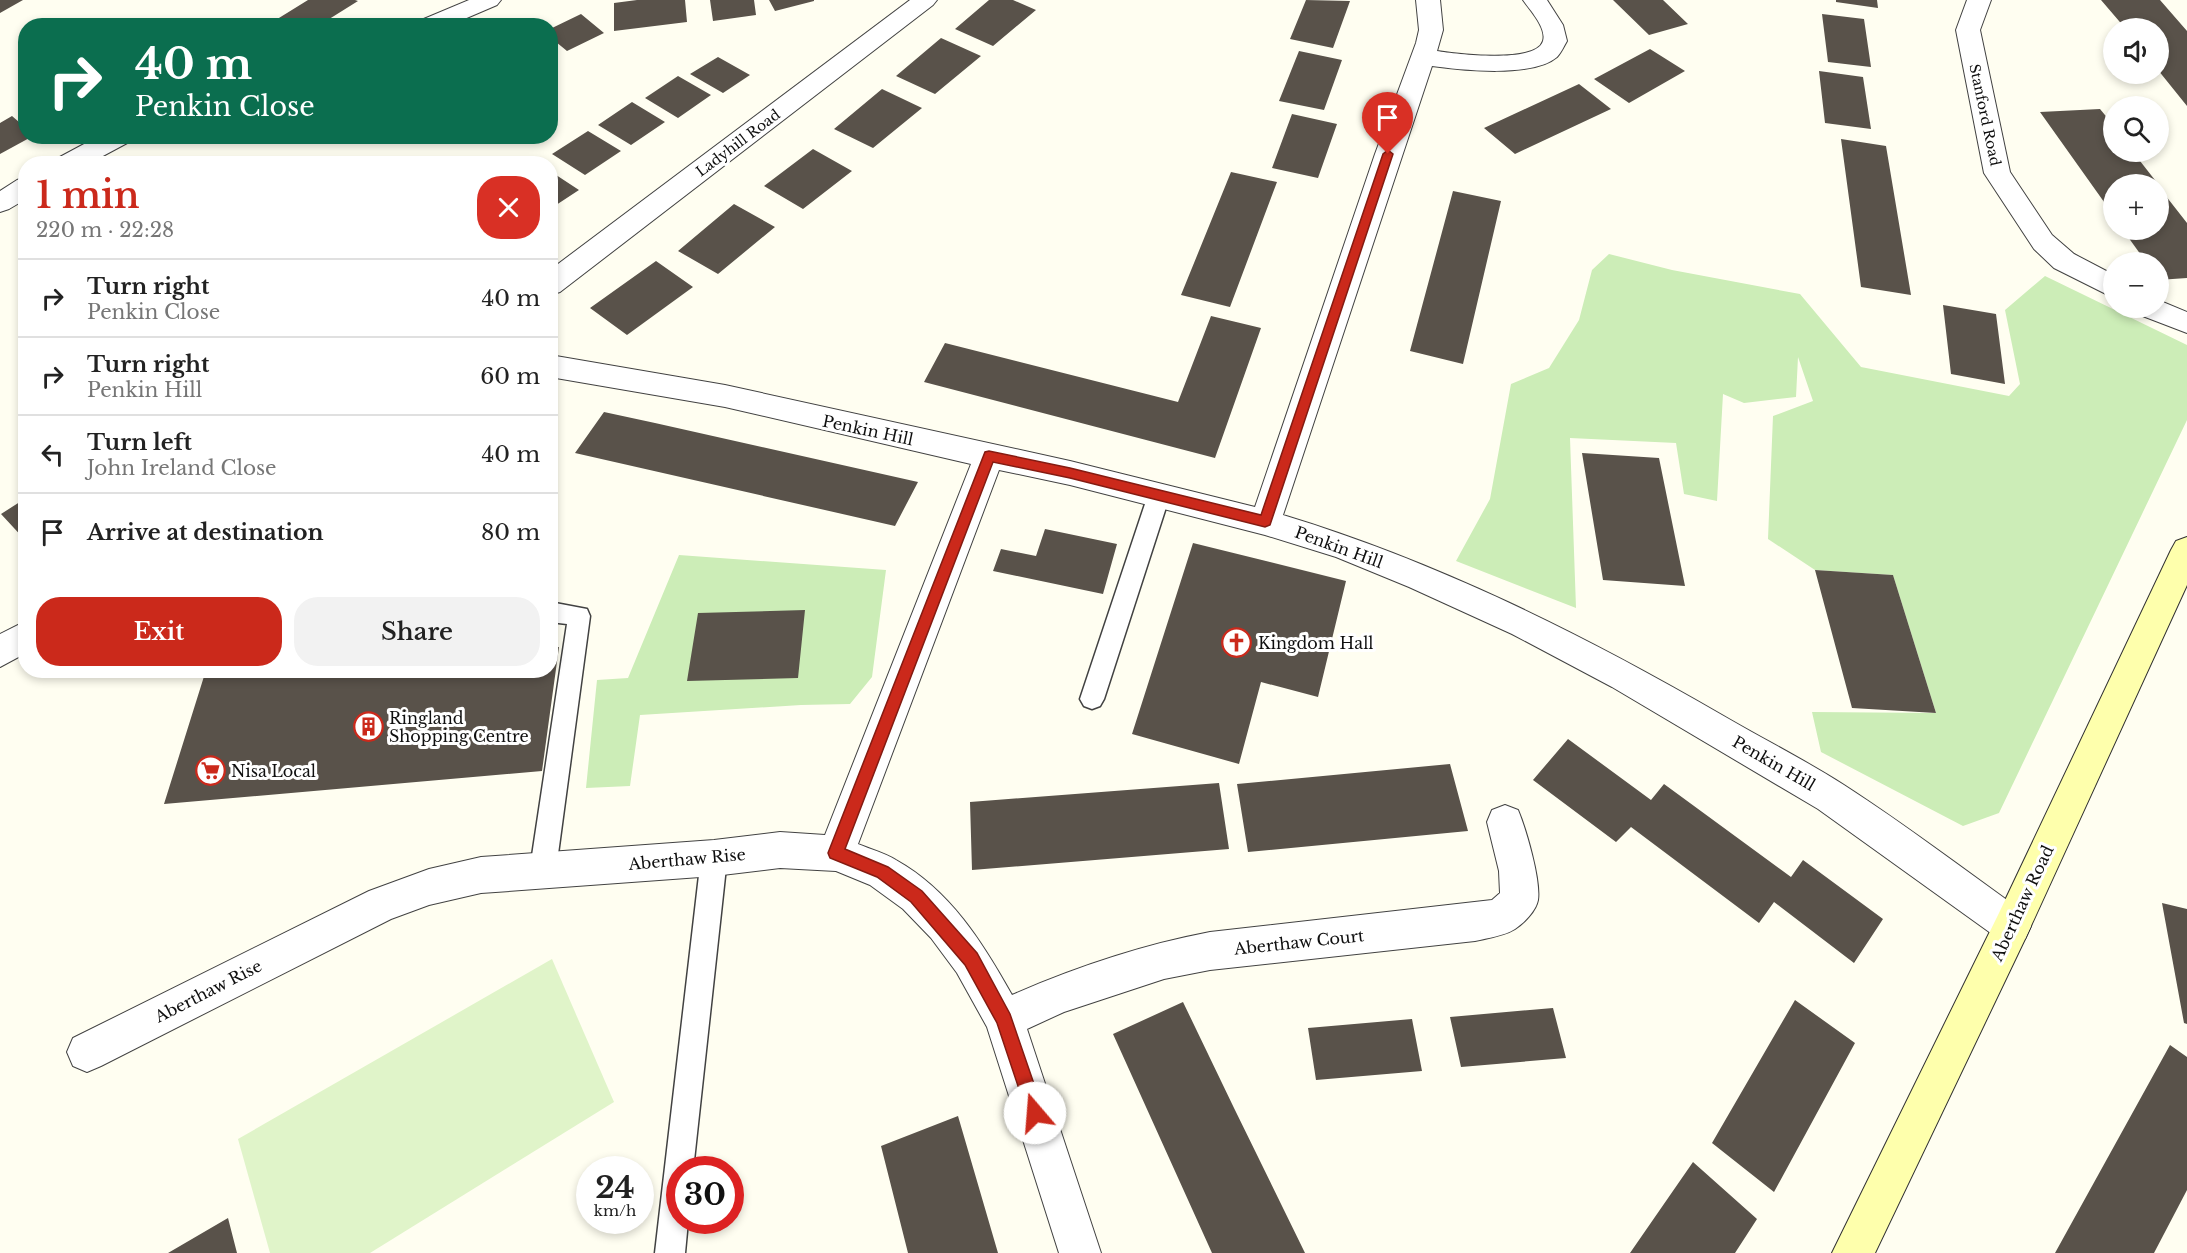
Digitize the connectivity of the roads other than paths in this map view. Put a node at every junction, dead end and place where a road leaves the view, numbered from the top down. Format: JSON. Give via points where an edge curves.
{"nodes":[{"id":1,"x":489,"y":0,"type":"edge"},
{"id":2,"x":925,"y":0,"type":"edge"},
{"id":3,"x":1428,"y":0,"type":"edge"},
{"id":4,"x":1535,"y":0,"type":"edge"},
{"id":5,"x":1979,"y":0,"type":"edge"},
{"id":6,"x":446,"y":18,"type":"edge"},
{"id":7,"x":1423,"y":57,"type":"junction"},
{"id":8,"x":105,"y":144,"type":"edge"},
{"id":9,"x":82,"y":156,"type":"edge"},
{"id":10,"x":18,"y":191,"type":"edge"},
{"id":11,"x":0,"y":203,"type":"edge"},
{"id":12,"x":558,"y":279,"type":"edge"},
{"id":13,"x":2103,"y":282,"type":"edge"},
{"id":14,"x":2169,"y":316,"type":"edge"},
{"id":15,"x":2187,"y":323,"type":"edge"},
{"id":16,"x":558,"y":367,"type":"edge"},
{"id":17,"x":989,"y":456,"type":"junction"},
{"id":18,"x":1159,"y":495,"type":"junction"},
{"id":19,"x":1265,"y":522,"type":"junction"},
{"id":20,"x":2187,"y":550,"type":"edge"},
{"id":21,"x":558,"y":613,"type":"edge"},
{"id":22,"x":18,"y":640,"type":"edge"},
{"id":23,"x":0,"y":652,"type":"edge"},
{"id":24,"x":1092,"y":699,"type":"dead end"},
{"id":25,"x":1505,"y":822,"type":"dead end"},
{"id":26,"x":836,"y":853,"type":"junction"},
{"id":27,"x":714,"y":858,"type":"junction"},
{"id":28,"x":543,"y":869,"type":"junction"},
{"id":29,"x":2012,"y":926,"type":"junction"},
{"id":30,"x":1004,"y":1019,"type":"junction"},
{"id":31,"x":87,"y":1052,"type":"dead end"},
{"id":32,"x":670,"y":1253,"type":"edge"},
{"id":33,"x":1080,"y":1253,"type":"edge"},
{"id":34,"x":1853,"y":1253,"type":"edge"}],
"edges":[{"from":1,"to":6,"type":"street"},
{"from":2,"to":12,"type":"street","name":"Ladyhill Road"},
{"from":3,"to":7,"type":"street","via":[[1431,30]]},
{"from":4,"to":7,"type":"street","via":[[1554,31],[1556,40],[1549,53],[1534,60],[1513,62]]},
{"from":5,"to":13,"type":"street","name":"Stanford Road","via":[[1968,30],[1997,173],[2043,242],[2064,261]]},
{"from":7,"to":19,"type":"street"},
{"from":8,"to":9,"type":"street"},
{"from":10,"to":11,"type":"street"},
{"from":14,"to":15,"type":"street"},
{"from":16,"to":17,"type":"street","name":"Penkin Hill","via":[[725,396]]},
{"from":17,"to":18,"type":"street","name":"Penkin Hill"},
{"from":17,"to":26,"type":"street"},
{"from":18,"to":19,"type":"street","name":"Penkin Hill"},
{"from":18,"to":24,"type":"lane"},
{"from":19,"to":29,"type":"street","name":"Penkin Hill","via":[[1343,546],[1420,578],[1524,624],[1624,676],[1831,797]]},
{"from":20,"to":29,"type":"street","name":"Aberthaw Road"},
{"from":21,"to":28,"type":"lane","via":[[579,616]]},
{"from":22,"to":23,"type":"street"},
{"from":25,"to":30,"type":"street","name":"Aberthaw Court","via":[[1517,871],[1519,900],[1502,916],[1164,960],[1059,994]]},
{"from":26,"to":27,"type":"street","name":"Aberthaw Rise","via":[[780,850]]},
{"from":26,"to":30,"type":"street","name":"Aberthaw Rise","via":[[883,872],[916,896],[971,959]]},
{"from":27,"to":28,"type":"street","name":"Aberthaw Rise"},
{"from":27,"to":32,"type":"lane"},
{"from":28,"to":31,"type":"street","name":"Aberthaw Rise","via":[[482,875],[429,887],[382,904]]},
{"from":29,"to":34,"type":"street","name":"Aberthaw Road"},
{"from":30,"to":33,"type":"street","name":"Aberthaw Rise"}]}
